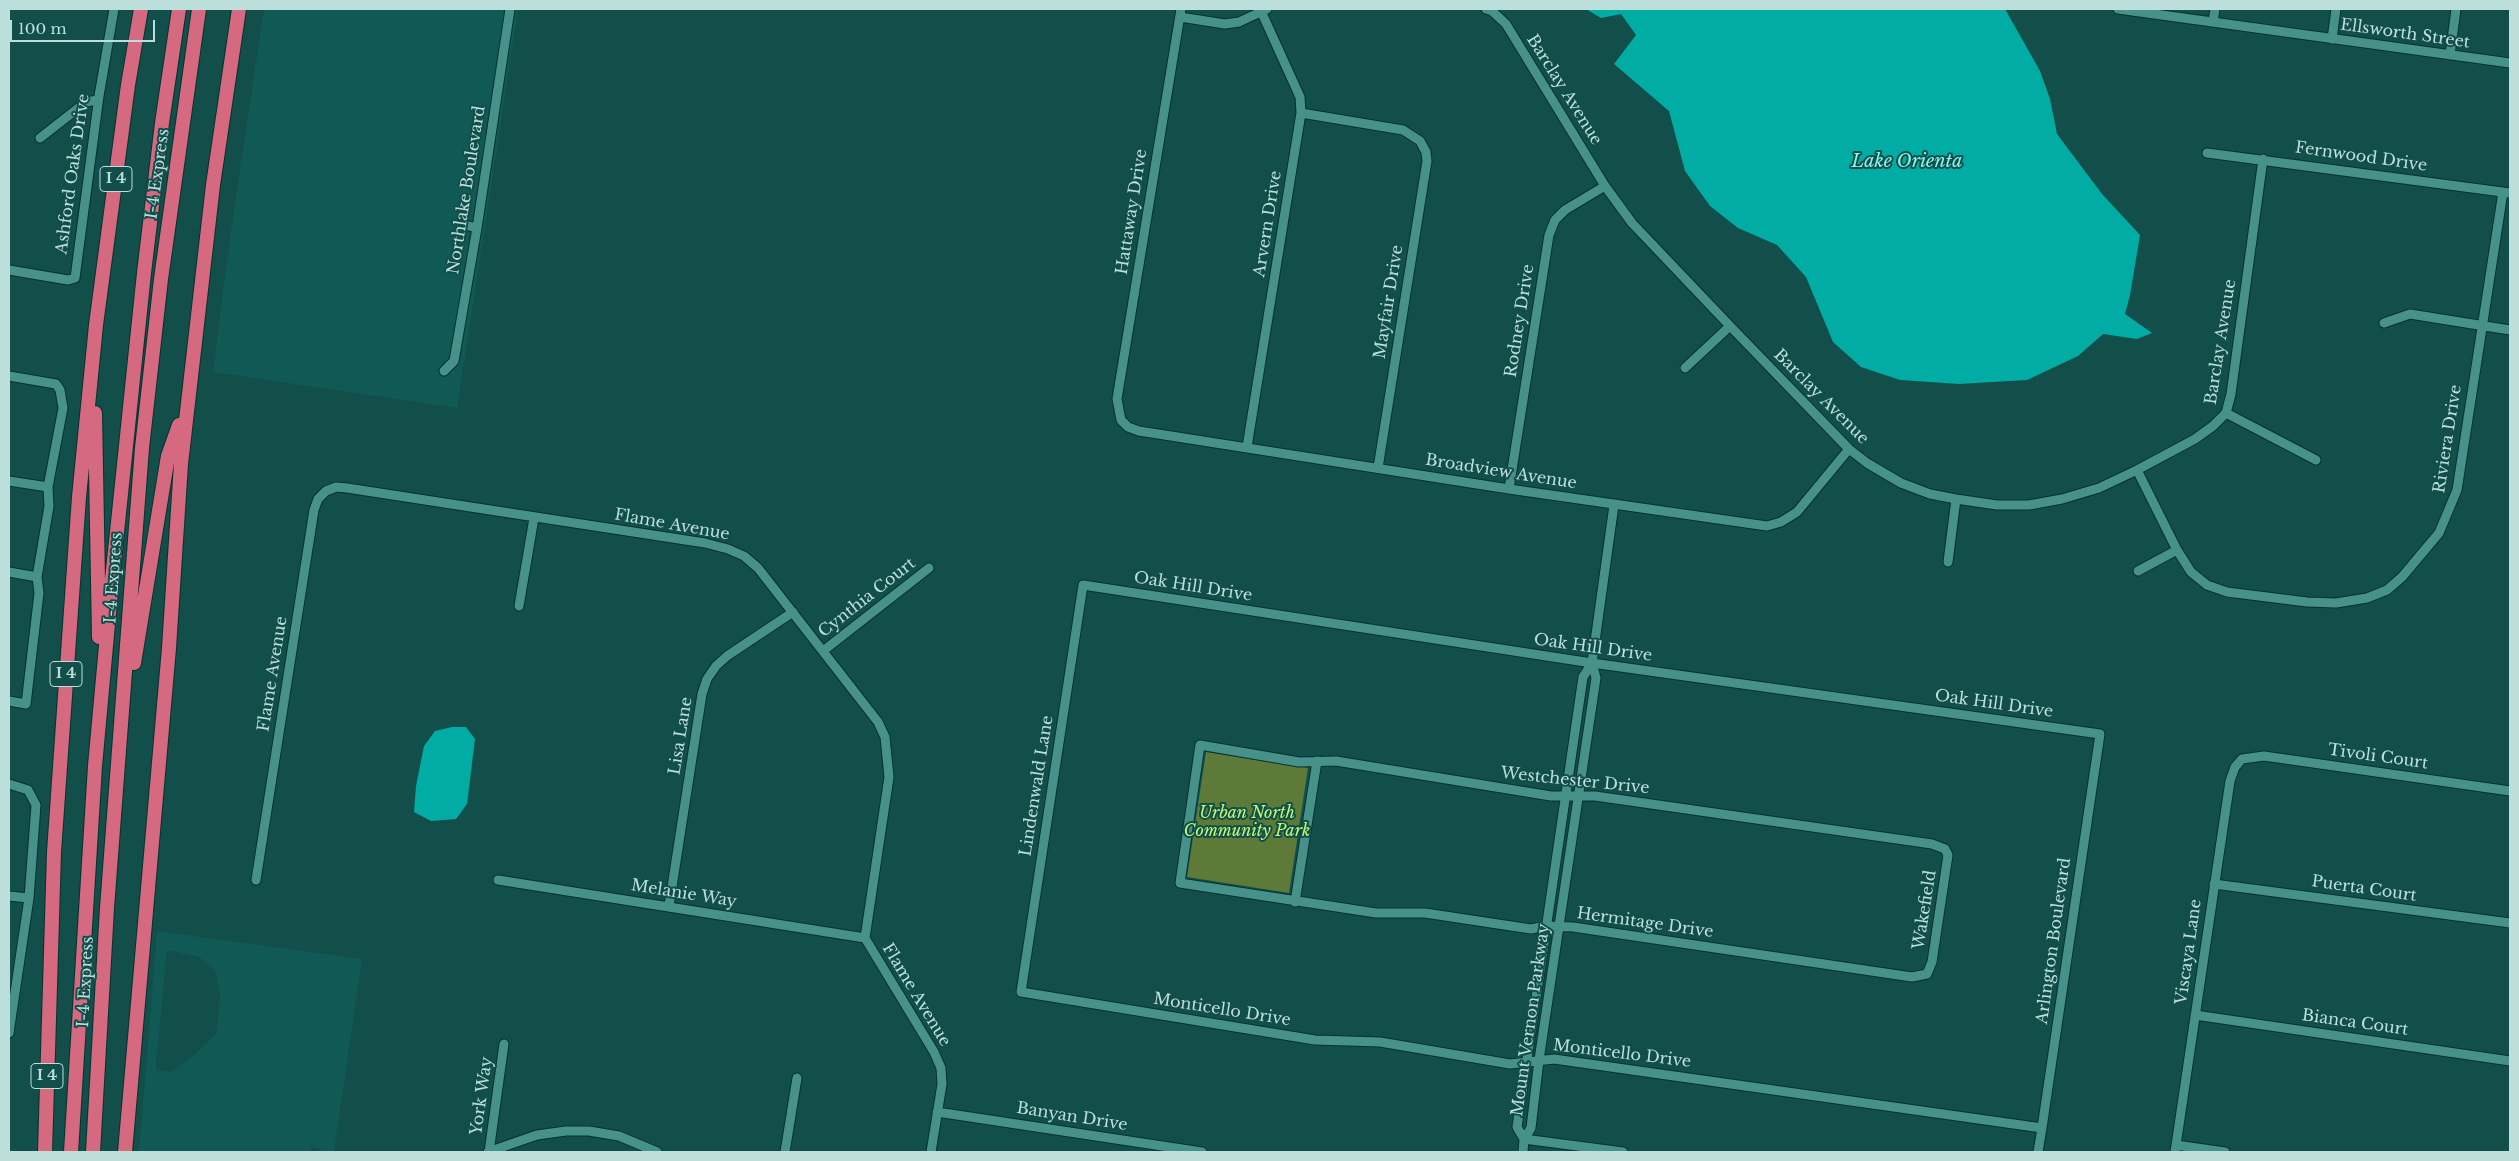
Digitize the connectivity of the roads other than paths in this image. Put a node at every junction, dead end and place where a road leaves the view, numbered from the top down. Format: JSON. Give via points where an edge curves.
{"nodes":[{"id":1,"x":114,"y":9,"type":"edge"},
{"id":2,"x":141,"y":9,"type":"edge"},
{"id":3,"x":179,"y":9,"type":"edge"},
{"id":4,"x":199,"y":9,"type":"edge"},
{"id":5,"x":239,"y":9,"type":"edge"},
{"id":6,"x":510,"y":9,"type":"edge"},
{"id":7,"x":1486,"y":9,"type":"edge"},
{"id":8,"x":2118,"y":9,"type":"edge"},
{"id":9,"x":2215,"y":9,"type":"edge"},
{"id":10,"x":2336,"y":9,"type":"edge"},
{"id":11,"x":2456,"y":9,"type":"edge"},
{"id":12,"x":1264,"y":10,"type":"edge"},
{"id":13,"x":1180,"y":13,"type":"edge"},
{"id":14,"x":2213,"y":22,"type":"junction"},
{"id":15,"x":2332,"y":39,"type":"junction"},
{"id":16,"x":2450,"y":54,"type":"junction"},
{"id":17,"x":2510,"y":63,"type":"edge"},
{"id":18,"x":98,"y":100,"type":"junction"},
{"id":19,"x":1301,"y":113,"type":"junction"},
{"id":20,"x":40,"y":138,"type":"dead end"},
{"id":21,"x":2207,"y":153,"type":"dead end"},
{"id":22,"x":2263,"y":159,"type":"junction"},
{"id":23,"x":1605,"y":186,"type":"junction"},
{"id":24,"x":2507,"y":193,"type":"edge"},
{"id":25,"x":464,"y":225,"type":"dead end"},
{"id":26,"x":477,"y":228,"type":"junction"},
{"id":27,"x":9,"y":270,"type":"edge"},
{"id":28,"x":2384,"y":323,"type":"dead end"},
{"id":29,"x":2481,"y":325,"type":"junction"},
{"id":30,"x":1730,"y":326,"type":"junction"},
{"id":31,"x":2510,"y":330,"type":"edge"},
{"id":32,"x":94,"y":350,"type":"junction"},
{"id":33,"x":1685,"y":368,"type":"dead end"},
{"id":34,"x":444,"y":371,"type":"dead end"},
{"id":35,"x":9,"y":376,"type":"edge"},
{"id":36,"x":187,"y":403,"type":"junction"},
{"id":37,"x":2226,"y":413,"type":"junction"},
{"id":38,"x":1121,"y":420,"type":"joint"},
{"id":39,"x":1247,"y":447,"type":"junction"},
{"id":40,"x":1849,"y":448,"type":"junction"},
{"id":41,"x":2316,"y":460,"type":"dead end"},
{"id":42,"x":1378,"y":468,"type":"junction"},
{"id":43,"x":2137,"y":470,"type":"junction"},
{"id":44,"x":9,"y":481,"type":"edge"},
{"id":45,"x":48,"y":487,"type":"junction"},
{"id":46,"x":1509,"y":489,"type":"junction"},
{"id":47,"x":1956,"y":499,"type":"junction"},
{"id":48,"x":1614,"y":505,"type":"junction"},
{"id":49,"x":534,"y":518,"type":"junction"},
{"id":50,"x":2177,"y":550,"type":"junction"},
{"id":51,"x":1948,"y":562,"type":"dead end"},
{"id":52,"x":929,"y":568,"type":"dead end"},
{"id":53,"x":2138,"y":571,"type":"dead end"},
{"id":54,"x":9,"y":572,"type":"edge"},
{"id":55,"x":37,"y":577,"type":"junction"},
{"id":56,"x":1083,"y":585,"type":"joint"},
{"id":57,"x":519,"y":606,"type":"dead end"},
{"id":58,"x":793,"y":612,"type":"junction"},
{"id":59,"x":822,"y":651,"type":"junction"},
{"id":60,"x":1592,"y":663,"type":"junction"},
{"id":61,"x":9,"y":701,"type":"edge"},
{"id":62,"x":100,"y":708,"type":"junction"},
{"id":63,"x":2100,"y":734,"type":"joint"},
{"id":64,"x":120,"y":743,"type":"junction"},
{"id":65,"x":2242,"y":758,"type":"joint"},
{"id":66,"x":1317,"y":761,"type":"junction"},
{"id":67,"x":9,"y":784,"type":"edge"},
{"id":68,"x":2510,"y":791,"type":"edge"},
{"id":69,"x":1566,"y":795,"type":"junction"},
{"id":70,"x":1578,"y":796,"type":"junction"},
{"id":71,"x":1945,"y":849,"type":"joint"},
{"id":72,"x":256,"y":880,"type":"dead end"},
{"id":73,"x":498,"y":880,"type":"dead end"},
{"id":74,"x":1180,"y":883,"type":"joint"},
{"id":75,"x":2214,"y":884,"type":"junction"},
{"id":76,"x":9,"y":896,"type":"edge"},
{"id":77,"x":29,"y":898,"type":"junction"},
{"id":78,"x":1295,"y":902,"type":"junction"},
{"id":79,"x":669,"y":906,"type":"junction"},
{"id":80,"x":2510,"y":924,"type":"edge"},
{"id":81,"x":1546,"y":926,"type":"junction"},
{"id":82,"x":1559,"y":927,"type":"junction"},
{"id":83,"x":865,"y":938,"type":"junction"},
{"id":84,"x":1927,"y":974,"type":"joint"},
{"id":85,"x":1021,"y":992,"type":"joint"},
{"id":86,"x":2196,"y":1015,"type":"junction"},
{"id":87,"x":9,"y":1033,"type":"edge"},
{"id":88,"x":504,"y":1044,"type":"dead end"},
{"id":89,"x":1527,"y":1060,"type":"junction"},
{"id":90,"x":1539,"y":1060,"type":"junction"},
{"id":91,"x":2510,"y":1061,"type":"edge"},
{"id":92,"x":797,"y":1078,"type":"dead end"},
{"id":93,"x":937,"y":1112,"type":"junction"},
{"id":94,"x":2042,"y":1128,"type":"junction"},
{"id":95,"x":1524,"y":1139,"type":"junction"},
{"id":96,"x":2040,"y":1141,"type":"junction"},
{"id":97,"x":2175,"y":1149,"type":"edge"},
{"id":98,"x":45,"y":1152,"type":"edge"},
{"id":99,"x":71,"y":1152,"type":"edge"},
{"id":100,"x":93,"y":1152,"type":"edge"},
{"id":101,"x":125,"y":1152,"type":"edge"},
{"id":102,"x":488,"y":1152,"type":"edge"},
{"id":103,"x":657,"y":1152,"type":"edge"},
{"id":104,"x":785,"y":1152,"type":"edge"},
{"id":105,"x":931,"y":1152,"type":"edge"},
{"id":106,"x":1202,"y":1152,"type":"edge"},
{"id":107,"x":1522,"y":1152,"type":"edge"},
{"id":108,"x":1623,"y":1152,"type":"edge"},
{"id":109,"x":2038,"y":1152,"type":"edge"},
{"id":110,"x":2045,"y":1152,"type":"edge"},
{"id":111,"x":2225,"y":1152,"type":"edge"}],
"edges":[{"from":1,"to":18,"type":"street","name":"Ashford Oaks Drive"},
{"from":2,"to":32,"type":"highway","number":"I 4","via":[[128,85]]},
{"from":3,"to":62,"type":"highway","name":"I-4 Express","via":[[143,282]]},
{"from":4,"to":64,"type":"highway","name":"I-4 Express","via":[[161,279],[142,448]]},
{"from":5,"to":36,"type":"highway","via":[[213,185]]},
{"from":6,"to":26,"type":"street","name":"Northlake Boulevard"},
{"from":7,"to":23,"type":"street","name":"Barclay Avenue","via":[[1506,24]]},
{"from":8,"to":14,"type":"street","name":"Ellsworth Street"},
{"from":9,"to":14,"type":"street"},
{"from":10,"to":15,"type":"street"},
{"from":11,"to":16,"type":"street"},
{"from":12,"to":13,"type":"street","via":[[1239,22],[1225,24]]},
{"from":12,"to":19,"type":"street","name":"Arvern Drive","via":[[1300,97]]},
{"from":13,"to":38,"type":"street","name":"Hattaway Drive","via":[[1117,399]]},
{"from":14,"to":15,"type":"street","name":"Ellsworth Street"},
{"from":15,"to":16,"type":"street","name":"Ellsworth Street"},
{"from":16,"to":17,"type":"street","name":"Ellsworth Street"},
{"from":18,"to":20,"type":"street","via":[[86,102]]},
{"from":18,"to":27,"type":"street","name":"Ashford Oaks Drive","via":[[75,278],[67,280]]},
{"from":19,"to":39,"type":"street","name":"Arvern Drive"},
{"from":19,"to":42,"type":"street","name":"Mayfair Drive","via":[[1403,130],[1420,141],[1426,152]]},
{"from":21,"to":22,"type":"street","name":"Fernwood Drive"},
{"from":22,"to":24,"type":"street","name":"Fernwood Drive"},
{"from":22,"to":37,"type":"street","name":"Barclay Avenue"},
{"from":23,"to":30,"type":"street","name":"Barclay Avenue","via":[[1632,223]]},
{"from":23,"to":46,"type":"street","name":"Rodney Drive","via":[[1565,210],[1555,220],[1549,235]]},
{"from":24,"to":29,"type":"street","name":"Riviera Drive"},
{"from":25,"to":26,"type":"street"},
{"from":26,"to":34,"type":"street","name":"Northlake Boulevard","via":[[454,361]]},
{"from":28,"to":29,"type":"street","via":[[2410,314]]},
{"from":29,"to":31,"type":"street"},
{"from":29,"to":50,"type":"street","name":"Riviera Drive","via":[[2457,490],[2450,512],[2439,533],[2387,590],[2366,598],[2336,603],[2227,592],[2206,585],[2191,572]]},
{"from":30,"to":33,"type":"street"},
{"from":30,"to":40,"type":"street","name":"Barclay Avenue"},
{"from":32,"to":62,"type":"highway"},
{"from":32,"to":98,"type":"highway","number":"I 4","via":[[79,497],[59,763],[48,999]]},
{"from":35,"to":45,"type":"street","via":[[56,384],[60,390],[63,408]]},
{"from":36,"to":64,"type":"highway","via":[[168,456]]},
{"from":36,"to":101,"type":"highway"},
{"from":37,"to":41,"type":"street"},
{"from":37,"to":43,"type":"street","name":"Barclay Avenue","via":[[2195,439]]},
{"from":38,"to":39,"type":"street","name":"Broadview Avenue","via":[[1139,432]]},
{"from":39,"to":42,"type":"street","name":"Broadview Avenue"},
{"from":40,"to":47,"type":"street","name":"Barclay Avenue","via":[[1866,463],[1901,483]]},
{"from":40,"to":48,"type":"street","name":"Broadview Avenue","via":[[1797,512],[1767,526]]},
{"from":42,"to":46,"type":"street","name":"Broadview Avenue"},
{"from":43,"to":47,"type":"street","name":"Barclay Avenue","via":[[2099,488],[2062,499],[1997,505]]},
{"from":43,"to":50,"type":"street","name":"Riviera Drive"},
{"from":44,"to":45,"type":"street"},
{"from":45,"to":55,"type":"street","via":[[49,506]]},
{"from":46,"to":48,"type":"street","name":"Broadview Avenue"},
{"from":47,"to":51,"type":"street"},
{"from":48,"to":60,"type":"street","name":"Mount Vernon Parkway"},
{"from":49,"to":57,"type":"street"},
{"from":49,"to":58,"type":"street","name":"Flame Avenue","via":[[728,549],[744,556],[758,568]]},
{"from":49,"to":72,"type":"street","name":"Flame Avenue","via":[[336,487],[318,499]]},
{"from":50,"to":53,"type":"street"},
{"from":52,"to":59,"type":"street","name":"Cynthia Court"},
{"from":54,"to":55,"type":"street"},
{"from":55,"to":61,"type":"street","via":[[39,593],[26,704]]},
{"from":56,"to":60,"type":"street","name":"Oak Hill Drive"},
{"from":56,"to":85,"type":"street","name":"Lindenwald Lane"},
{"from":58,"to":59,"type":"street","name":"Flame Avenue"},
{"from":58,"to":79,"type":"street","name":"Lisa Lane","via":[[727,656],[707,679]]},
{"from":59,"to":83,"type":"street","name":"Flame Avenue","via":[[878,722],[889,756],[889,777]]},
{"from":60,"to":63,"type":"street","name":"Oak Hill Drive"},
{"from":60,"to":69,"type":"street","name":"Mount Vernon Parkway","via":[[1583,677]]},
{"from":60,"to":70,"type":"street","name":"Mount Vernon Parkway","via":[[1596,678]]},
{"from":62,"to":99,"type":"highway","name":"I-4 Express"},
{"from":63,"to":94,"type":"street","name":"Arlington Boulevard"},
{"from":64,"to":100,"type":"highway","name":"I-4 Express"},
{"from":65,"to":68,"type":"street","name":"Tivoli Court","via":[[2264,756]]},
{"from":65,"to":75,"type":"street","name":"Viscaya Lane","via":[[2230,781]]},
{"from":66,"to":69,"type":"street","name":"Westchester Drive","via":[[1551,796]]},
{"from":66,"to":74,"type":"street","name":"Westchester Drive","via":[[1299,762],[1200,745]]},
{"from":66,"to":78,"type":"street"},
{"from":67,"to":77,"type":"street","via":[[28,790],[36,805]]},
{"from":69,"to":70,"type":"street","name":"Westchester Drive"},
{"from":69,"to":81,"type":"street","name":"Mount Vernon Parkway"},
{"from":70,"to":71,"type":"street","name":"Westchester Drive","via":[[1932,844]]},
{"from":70,"to":82,"type":"street","name":"Mount Vernon Parkway"},
{"from":71,"to":84,"type":"street","name":"Wakefield","via":[[1948,860],[1932,962]]},
{"from":73,"to":79,"type":"street","name":"Melanie Way"},
{"from":74,"to":78,"type":"street","name":"Hermitage Drive"},
{"from":75,"to":80,"type":"street","name":"Puerta Court"},
{"from":75,"to":86,"type":"street","name":"Viscaya Lane"},
{"from":76,"to":77,"type":"street"},
{"from":77,"to":87,"type":"street"},
{"from":78,"to":81,"type":"street","name":"Hermitage Drive","via":[[1376,913],[1434,914],[1531,929]]},
{"from":79,"to":83,"type":"street","name":"Melanie Way"},
{"from":81,"to":82,"type":"street","name":"Hermitage Drive"},
{"from":81,"to":89,"type":"street","name":"Mount Vernon Parkway"},
{"from":82,"to":84,"type":"street","name":"Hermitage Drive","via":[[1912,977]]},
{"from":82,"to":90,"type":"street","name":"Mount Vernon Parkway"},
{"from":83,"to":93,"type":"street","name":"Flame Avenue","via":[[941,1068]]},
{"from":85,"to":89,"type":"street","name":"Monticello Drive","via":[[1315,1040],[1380,1042],[1510,1064]]},
{"from":86,"to":91,"type":"street","name":"Bianca Court"},
{"from":86,"to":97,"type":"street","name":"Viscaya Lane"},
{"from":88,"to":102,"type":"street","name":"York Way"},
{"from":89,"to":90,"type":"street","name":"Monticello Drive"},
{"from":89,"to":95,"type":"street","name":"Mount Vernon Parkway","via":[[1517,1127]]},
{"from":90,"to":94,"type":"street","name":"Monticello Drive","via":[[1554,1058]]},
{"from":90,"to":95,"type":"street","name":"Mount Vernon Parkway","via":[[1531,1128]]},
{"from":92,"to":104,"type":"street"},
{"from":93,"to":105,"type":"street","name":"Flame Avenue"},
{"from":93,"to":106,"type":"street","name":"Banyan Drive"},
{"from":94,"to":96,"type":"street","name":"Arlington Boulevard"},
{"from":95,"to":107,"type":"street"},
{"from":95,"to":108,"type":"street"},
{"from":96,"to":109,"type":"street","name":"Arlington Boulevard"},
{"from":96,"to":110,"type":"street"},
{"from":97,"to":111,"type":"street"},
{"from":102,"to":103,"type":"street","via":[[537,1135],[590,1131],[619,1136]]}]}
